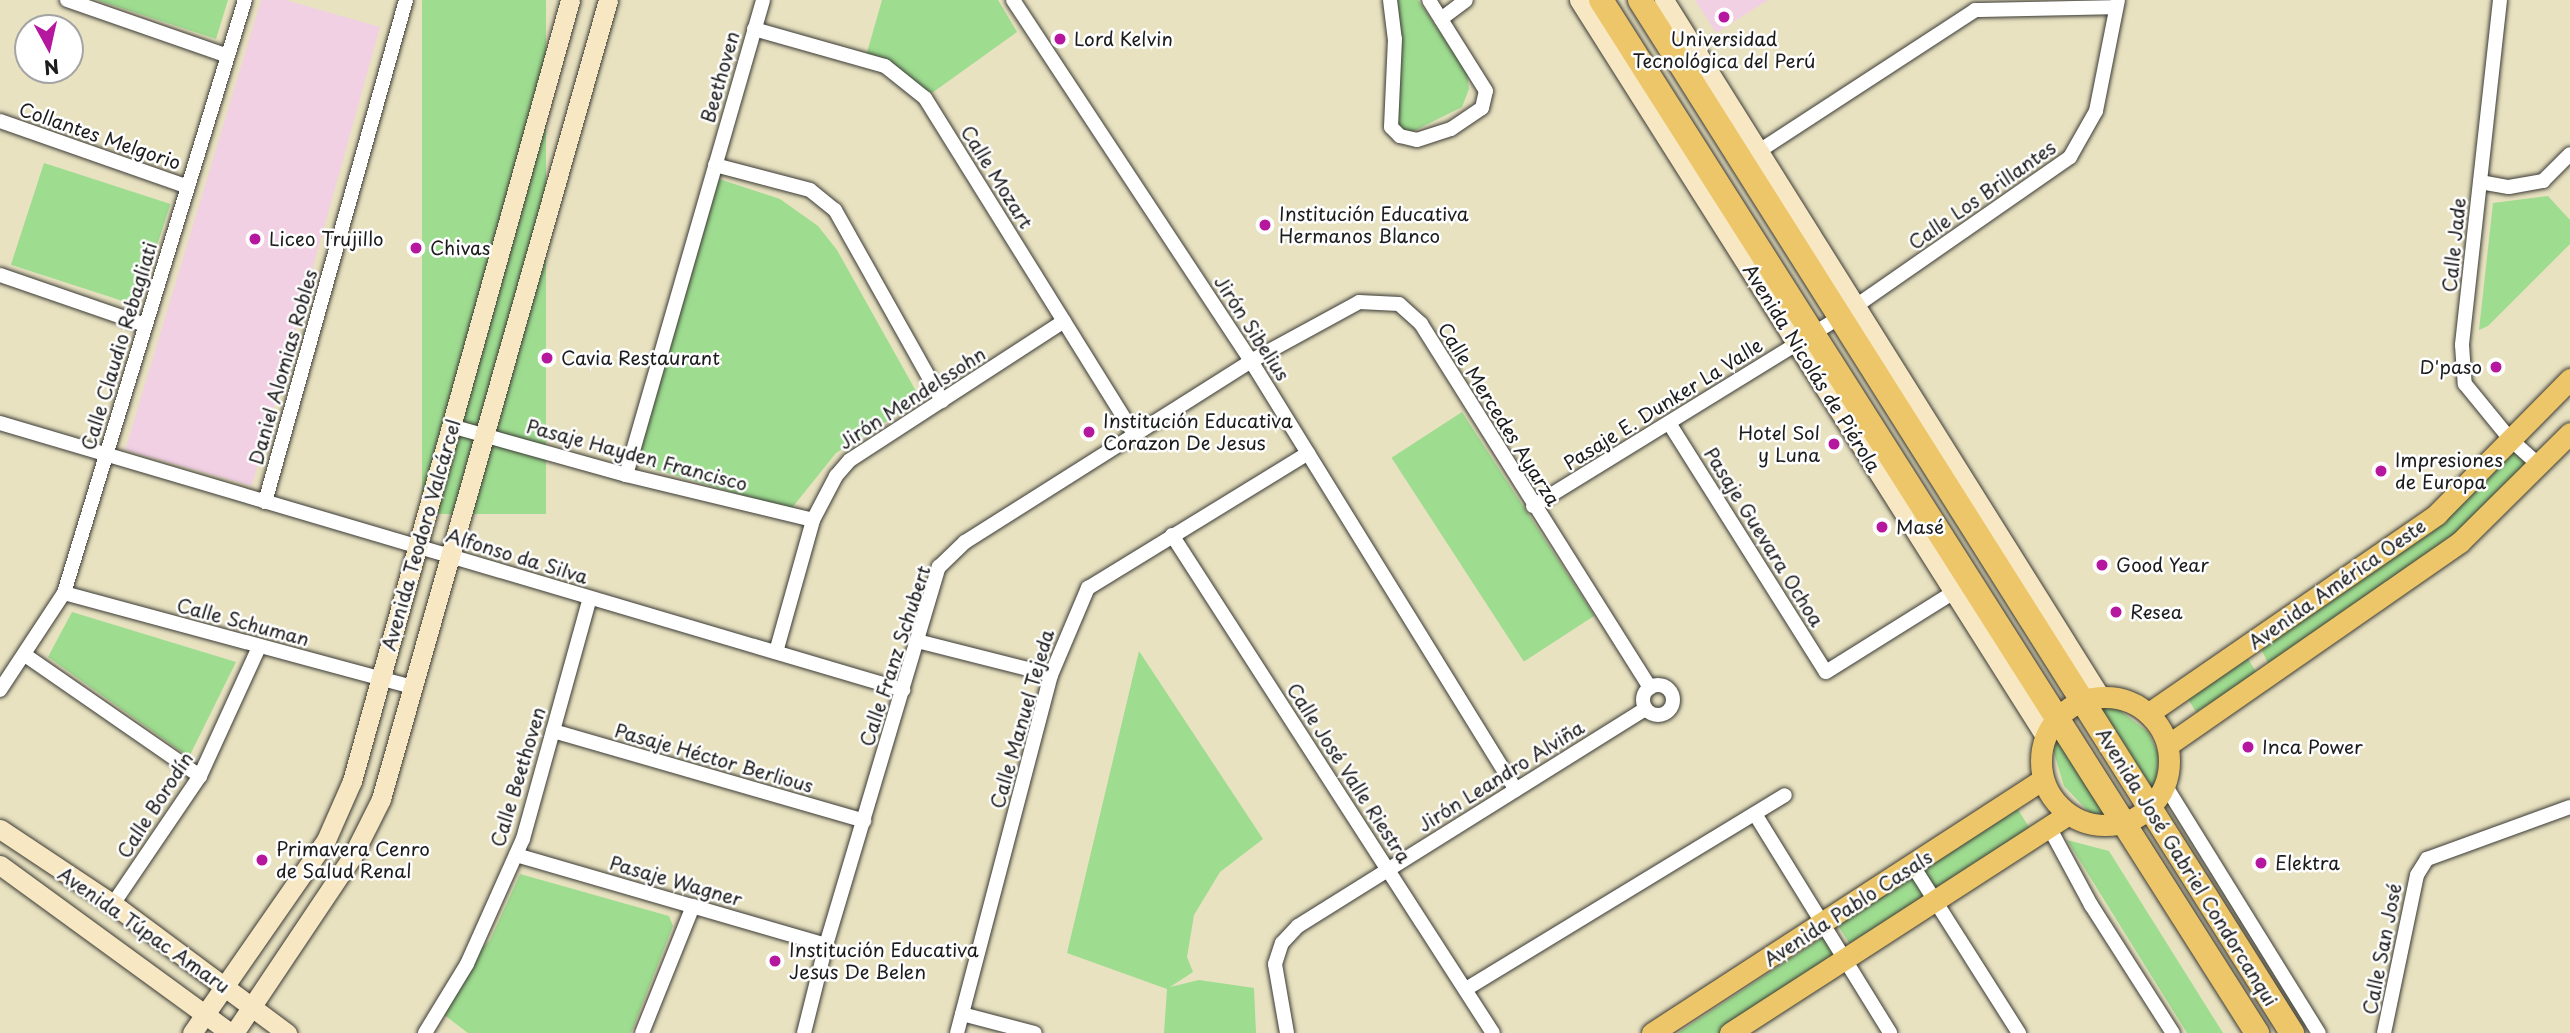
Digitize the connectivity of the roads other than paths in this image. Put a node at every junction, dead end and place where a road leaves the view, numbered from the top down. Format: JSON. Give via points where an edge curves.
{"nodes":[{"id":1,"x":66,"y":0,"type":"edge"},
{"id":2,"x":245,"y":0,"type":"edge"},
{"id":3,"x":406,"y":0,"type":"edge"},
{"id":4,"x":570,"y":0,"type":"edge"},
{"id":5,"x":608,"y":0,"type":"edge"},
{"id":6,"x":763,"y":0,"type":"edge"},
{"id":7,"x":1013,"y":0,"type":"edge"},
{"id":8,"x":1390,"y":0,"type":"edge"},
{"id":9,"x":1429,"y":0,"type":"edge"},
{"id":10,"x":1466,"y":0,"type":"edge"},
{"id":11,"x":1579,"y":0,"type":"edge"},
{"id":12,"x":1601,"y":0,"type":"edge"},
{"id":13,"x":1640,"y":0,"type":"edge"},
{"id":14,"x":1664,"y":0,"type":"edge"},
{"id":15,"x":2500,"y":0,"type":"edge"},
{"id":16,"x":2117,"y":4,"type":"edge"},
{"id":17,"x":1441,"y":19,"type":"junction"},
{"id":18,"x":754,"y":29,"type":"junction"},
{"id":19,"x":228,"y":56,"type":"junction"},
{"id":20,"x":1707,"y":88,"type":"junction"},
{"id":21,"x":542,"y":100,"type":"junction"},
{"id":22,"x":575,"y":108,"type":"junction"},
{"id":23,"x":0,"y":121,"type":"edge"},
{"id":24,"x":1759,"y":151,"type":"junction"},
{"id":25,"x":2570,"y":154,"type":"edge"},
{"id":26,"x":715,"y":165,"type":"junction"},
{"id":27,"x":2480,"y":182,"type":"junction"},
{"id":28,"x":188,"y":187,"type":"junction"},
{"id":29,"x":0,"y":275,"type":"edge"},
{"id":30,"x":1848,"y":312,"type":"junction"},
{"id":31,"x":1064,"y":321,"type":"junction"},
{"id":32,"x":145,"y":325,"type":"junction"},
{"id":33,"x":1805,"y":339,"type":"junction"},
{"id":34,"x":1251,"y":361,"type":"junction"},
{"id":35,"x":2570,"y":379,"type":"edge"},
{"id":36,"x":942,"y":401,"type":"junction"},
{"id":37,"x":1669,"y":422,"type":"junction"},
{"id":38,"x":0,"y":423,"type":"edge"},
{"id":39,"x":451,"y":426,"type":"junction"},
{"id":40,"x":2570,"y":433,"type":"edge"},
{"id":41,"x":484,"y":435,"type":"junction"},
{"id":42,"x":1135,"y":436,"type":"junction"},
{"id":43,"x":2510,"y":439,"type":"junction"},
{"id":44,"x":1308,"y":453,"type":"junction"},
{"id":45,"x":106,"y":454,"type":"junction"},
{"id":46,"x":2539,"y":465,"type":"junction"},
{"id":47,"x":626,"y":475,"type":"junction"},
{"id":48,"x":265,"y":502,"type":"junction"},
{"id":49,"x":1533,"y":506,"type":"junction"},
{"id":50,"x":813,"y":520,"type":"junction"},
{"id":51,"x":1172,"y":536,"type":"junction"},
{"id":52,"x":417,"y":547,"type":"junction"},
{"id":53,"x":451,"y":557,"type":"junction"},
{"id":54,"x":1954,"y":592,"type":"junction"},
{"id":55,"x":64,"y":593,"type":"junction"},
{"id":56,"x":590,"y":598,"type":"junction"},
{"id":57,"x":1977,"y":610,"type":"junction"},
{"id":58,"x":918,"y":641,"type":"junction"},
{"id":59,"x":2249,"y":646,"type":"junction"},
{"id":60,"x":259,"y":647,"type":"junction"},
{"id":61,"x":776,"y":652,"type":"junction"},
{"id":62,"x":25,"y":655,"type":"junction"},
{"id":63,"x":1051,"y":676,"type":"junction"},
{"id":64,"x":2270,"y":676,"type":"junction"},
{"id":65,"x":381,"y":678,"type":"junction"},
{"id":66,"x":413,"y":687,"type":"junction"},
{"id":67,"x":1650,"y":688,"type":"junction"},
{"id":68,"x":0,"y":690,"type":"edge"},
{"id":69,"x":903,"y":690,"type":"junction"},
{"id":70,"x":2091,"y":699,"type":"junction"},
{"id":71,"x":1645,"y":709,"type":"junction"},
{"id":72,"x":2148,"y":713,"type":"junction"},
{"id":73,"x":2051,"y":727,"type":"junction"},
{"id":74,"x":553,"y":731,"type":"junction"},
{"id":75,"x":2168,"y":745,"type":"junction"},
{"id":76,"x":200,"y":776,"type":"junction"},
{"id":77,"x":2043,"y":779,"type":"junction"},
{"id":78,"x":2165,"y":785,"type":"junction"},
{"id":79,"x":1516,"y":790,"type":"junction"},
{"id":80,"x":1785,"y":795,"type":"dead end"},
{"id":81,"x":2570,"y":807,"type":"edge"},
{"id":82,"x":2150,"y":808,"type":"junction"},
{"id":83,"x":1755,"y":814,"type":"junction"},
{"id":84,"x":2068,"y":814,"type":"junction"},
{"id":85,"x":864,"y":821,"type":"junction"},
{"id":86,"x":2124,"y":823,"type":"junction"},
{"id":87,"x":2049,"y":827,"type":"junction"},
{"id":88,"x":0,"y":829,"type":"edge"},
{"id":89,"x":516,"y":855,"type":"junction"},
{"id":90,"x":0,"y":865,"type":"edge"},
{"id":91,"x":1913,"y":866,"type":"junction"},
{"id":92,"x":1389,"y":869,"type":"junction"},
{"id":93,"x":1934,"y":898,"type":"junction"},
{"id":94,"x":113,"y":904,"type":"junction"},
{"id":95,"x":693,"y":906,"type":"junction"},
{"id":96,"x":1824,"y":923,"type":"junction"},
{"id":97,"x":826,"y":945,"type":"junction"},
{"id":98,"x":1845,"y":957,"type":"junction"},
{"id":99,"x":225,"y":987,"type":"junction"},
{"id":100,"x":1466,"y":989,"type":"junction"},
{"id":101,"x":252,"y":1007,"type":"junction"},
{"id":102,"x":962,"y":1014,"type":"junction"},
{"id":103,"x":204,"y":1015,"type":"junction"},
{"id":104,"x":192,"y":1033,"type":"edge"},
{"id":105,"x":232,"y":1033,"type":"edge"},
{"id":106,"x":287,"y":1033,"type":"edge"},
{"id":107,"x":425,"y":1033,"type":"edge"},
{"id":108,"x":642,"y":1033,"type":"edge"},
{"id":109,"x":804,"y":1033,"type":"edge"},
{"id":110,"x":957,"y":1033,"type":"edge"},
{"id":111,"x":1035,"y":1033,"type":"edge"},
{"id":112,"x":1287,"y":1033,"type":"edge"},
{"id":113,"x":1493,"y":1033,"type":"edge"},
{"id":114,"x":1652,"y":1033,"type":"edge"},
{"id":115,"x":1730,"y":1033,"type":"edge"},
{"id":116,"x":1889,"y":1033,"type":"edge"},
{"id":117,"x":2019,"y":1033,"type":"edge"},
{"id":118,"x":2173,"y":1033,"type":"edge"},
{"id":119,"x":2257,"y":1033,"type":"edge"},
{"id":120,"x":2292,"y":1033,"type":"edge"},
{"id":121,"x":2319,"y":1033,"type":"edge"},
{"id":122,"x":2384,"y":1033,"type":"edge"}],
"edges":[{"from":1,"to":19,"type":"street"},
{"from":2,"to":19,"type":"street","name":"Calle Claudio Rebagliati"},
{"from":3,"to":48,"type":"street","name":"Daniel Alomias Robles"},
{"from":4,"to":21,"type":"street","name":"Avenida Teodoro Valcárcel"},
{"from":5,"to":22,"type":"street","name":"Avenida Teodoro Valcárcel"},
{"from":6,"to":18,"type":"street","name":"Beethoven"},
{"from":7,"to":34,"type":"street","name":"Jirón Sibelius"},
{"from":8,"to":17,"type":"street","via":[[1395,39],[1391,127],[1406,139],[1451,130],[1482,108],[1486,91]]},
{"from":9,"to":17,"type":"street"},
{"from":10,"to":17,"type":"street"},
{"from":11,"to":33,"type":"street","name":"Avenida Nicolás de Piérola"},
{"from":12,"to":33,"type":"highway","name":"Avenida Nicolás de Piérola"},
{"from":13,"to":20,"type":"highway"},
{"from":14,"to":20,"type":"street"},
{"from":15,"to":27,"type":"street","name":"Calle Jade"},
{"from":16,"to":24,"type":"street","via":[[1975,10]]},
{"from":16,"to":30,"type":"street","name":"Calle Los Brillantes","via":[[2096,111],[2070,157]]},
{"from":18,"to":26,"type":"street","name":"Beethoven"},
{"from":18,"to":31,"type":"street","name":"Calle Mozart","via":[[885,66],[925,98]]},
{"from":19,"to":28,"type":"street","name":"Calle Claudio Rebagliati"},
{"from":20,"to":24,"type":"street"},
{"from":20,"to":30,"type":"highway"},
{"from":21,"to":22,"type":"street"},
{"from":21,"to":39,"type":"street","name":"Avenida Teodoro Valcárcel"},
{"from":22,"to":41,"type":"street","name":"Avenida Teodoro Valcárcel"},
{"from":23,"to":28,"type":"street","name":"Collantes Melgorio"},
{"from":24,"to":30,"type":"street"},
{"from":25,"to":27,"type":"street","via":[[2543,181],[2509,187]]},
{"from":26,"to":36,"type":"street","via":[[810,190],[835,211]]},
{"from":26,"to":47,"type":"street"},
{"from":27,"to":43,"type":"street","name":"Calle Jade","via":[[2462,345],[2465,384]]},
{"from":28,"to":32,"type":"street","name":"Calle Claudio Rebagliati"},
{"from":29,"to":32,"type":"street"},
{"from":30,"to":33,"type":"street","name":"Calle Los Brillantes"},
{"from":30,"to":70,"type":"highway"},
{"from":31,"to":36,"type":"street","name":"Jirón Mendelssohn"},
{"from":31,"to":42,"type":"street","name":"Calle Mozart"},
{"from":32,"to":45,"type":"street","name":"Calle Claudio Rebagliati"},
{"from":33,"to":37,"type":"street","name":"Pasaje E. Dunker La Valle"},
{"from":33,"to":54,"type":"street","name":"Avenida Nicolás de Piérola"},
{"from":33,"to":57,"type":"highway","name":"Avenida Nicolás de Piérola"},
{"from":34,"to":42,"type":"street","name":"Calle Franz Schubert"},
{"from":34,"to":44,"type":"street","name":"Jirón Sibelius"},
{"from":34,"to":49,"type":"street","name":"Calle Mercedes Ayarza","via":[[1359,302],[1399,304],[1421,324]]},
{"from":35,"to":43,"type":"main road","name":"Avenida América Oeste"},
{"from":36,"to":50,"type":"street","name":"Jirón Mendelssohn","via":[[850,460],[836,476]]},
{"from":37,"to":49,"type":"street","name":"Pasaje E. Dunker La Valle"},
{"from":37,"to":54,"type":"street","name":"Pasaje Guevara Ochoa","via":[[1826,672]]},
{"from":38,"to":45,"type":"street","name":"Alfonso da Silva"},
{"from":39,"to":41,"type":"street","name":"Pasaje Hayden Francisco"},
{"from":39,"to":52,"type":"street","name":"Avenida Teodoro Valcárcel"},
{"from":40,"to":46,"type":"main road","name":"Avenida América Oeste"},
{"from":41,"to":47,"type":"street","name":"Pasaje Hayden Francisco"},
{"from":41,"to":53,"type":"street","name":"Avenida Teodoro Valcárcel"},
{"from":42,"to":58,"type":"street","name":"Calle Franz Schubert","via":[[965,542],[939,567]]},
{"from":43,"to":46,"type":"street","name":"Calle Jade"},
{"from":43,"to":59,"type":"main road","name":"Avenida América Oeste","via":[[2437,514]]},
{"from":44,"to":51,"type":"street","name":"Calle Manuel Tejeda"},
{"from":44,"to":79,"type":"street","name":"Jirón Sibelius"},
{"from":45,"to":48,"type":"street","name":"Alfonso da Silva"},
{"from":45,"to":55,"type":"street","name":"Calle Claudio Rebagliati"},
{"from":46,"to":64,"type":"main road","name":"Avenida América Oeste","via":[[2460,542]]},
{"from":47,"to":50,"type":"street","name":"Pasaje Hayden Francisco"},
{"from":48,"to":52,"type":"street","name":"Alfonso da Silva"},
{"from":49,"to":67,"type":"street","name":"Calle Mercedes Ayarza"},
{"from":50,"to":61,"type":"street","name":"Jirón Mendelssohn"},
{"from":51,"to":63,"type":"street","name":"Calle Manuel Tejeda","via":[[1088,587]]},
{"from":51,"to":92,"type":"street","name":"Calle José Valle Riestra"},
{"from":52,"to":53,"type":"street","name":"Alfonso da Silva"},
{"from":52,"to":65,"type":"street","name":"Avenida Teodoro Valcárcel"},
{"from":53,"to":56,"type":"street","name":"Alfonso da Silva"},
{"from":53,"to":66,"type":"street","name":"Avenida Teodoro Valcárcel"},
{"from":54,"to":57,"type":"street","name":"Avenida Nicolás de Piérola"},
{"from":55,"to":60,"type":"street","name":"Calle Schuman"},
{"from":55,"to":62,"type":"street","name":"Calle Claudio Rebagliati"},
{"from":56,"to":61,"type":"street","name":"Alfonso da Silva"},
{"from":56,"to":74,"type":"street","name":"Calle Beethoven"},
{"from":57,"to":73,"type":"highway","name":"Avenida Nicolás de Piérola"},
{"from":58,"to":63,"type":"street"},
{"from":58,"to":69,"type":"street","name":"Calle Franz Schubert"},
{"from":59,"to":64,"type":"main road"},
{"from":59,"to":72,"type":"main road","name":"Avenida América Oeste"},
{"from":60,"to":65,"type":"street","name":"Calle Schuman"},
{"from":60,"to":76,"type":"street","name":"Calle Borodín"},
{"from":61,"to":69,"type":"street","name":"Alfonso da Silva"},
{"from":62,"to":68,"type":"street","name":"Calle Claudio Rebagliati"},
{"from":62,"to":76,"type":"street"},
{"from":63,"to":102,"type":"street","name":"Calle Manuel Tejeda"},
{"from":64,"to":75,"type":"main road","name":"Avenida América Oeste"},
{"from":65,"to":66,"type":"street","name":"Calle Schuman"},
{"from":65,"to":99,"type":"street","name":"Avenida Teodoro Valcárcel","via":[[341,813]]},
{"from":66,"to":101,"type":"street","name":"Avenida Teodoro Valcárcel","via":[[369,828]]},
{"from":67,"to":71,"type":"street","via":[[1644,693]]},
{"from":67,"to":71,"type":"street","via":[[1667,688],[1673,704],[1661,715]]},
{"from":69,"to":85,"type":"street","name":"Calle Franz Schubert"},
{"from":70,"to":72,"type":"main road","via":[[2126,701]]},
{"from":70,"to":73,"type":"main road"},
{"from":70,"to":82,"type":"highway","name":"Avenida José Gabriel Condorcanqui"},
{"from":71,"to":79,"type":"street","name":"Jirón Leandro Alviña"},
{"from":72,"to":75,"type":"main road"},
{"from":73,"to":77,"type":"main road"},
{"from":73,"to":86,"type":"highway","name":"Avenida José Gabriel Condorcanqui"},
{"from":74,"to":85,"type":"street","name":"Pasaje Héctor Berlious"},
{"from":74,"to":89,"type":"street","name":"Calle Beethoven"},
{"from":75,"to":78,"type":"main road"},
{"from":76,"to":94,"type":"street","name":"Calle Borodín"},
{"from":77,"to":84,"type":"main road","via":[[2052,799]]},
{"from":77,"to":91,"type":"main road","name":"Avenida Pablo Casals"},
{"from":78,"to":82,"type":"main road"},
{"from":78,"to":121,"type":"street","name":"Avenida José Gabriel Condorcanqui"},
{"from":79,"to":92,"type":"street","name":"Jirón Leandro Alviña"},
{"from":80,"to":83,"type":"street"},
{"from":81,"to":122,"type":"street","name":"Calle San José","via":[[2427,859],[2417,875]]},
{"from":82,"to":86,"type":"main road"},
{"from":82,"to":120,"type":"highway","name":"Avenida José Gabriel Condorcanqui"},
{"from":83,"to":96,"type":"street"},
{"from":83,"to":100,"type":"street"},
{"from":84,"to":86,"type":"main road","via":[[2101,825]]},
{"from":84,"to":87,"type":"main road","name":"Avenida Pablo Casals"},
{"from":85,"to":97,"type":"street","name":"Calle Franz Schubert"},
{"from":86,"to":119,"type":"highway","name":"Avenida José Gabriel Condorcanqui"},
{"from":87,"to":93,"type":"main road","name":"Avenida Pablo Casals"},
{"from":87,"to":118,"type":"street","via":[[2091,905]]},
{"from":88,"to":94,"type":"street","name":"Avenida Túpac Amaru"},
{"from":89,"to":95,"type":"street","name":"Pasaje Wagner"},
{"from":89,"to":107,"type":"street","name":"Calle Beethoven","via":[[467,964]]},
{"from":90,"to":103,"type":"street","name":"Avenida Túpac Amaru"},
{"from":91,"to":93,"type":"street"},
{"from":91,"to":96,"type":"main road","name":"Avenida Pablo Casals"},
{"from":92,"to":100,"type":"street","name":"Calle José Valle Riestra"},
{"from":92,"to":112,"type":"street","name":"Jirón Leandro Alviña","via":[[1298,926],[1282,943],[1275,964]]},
{"from":93,"to":98,"type":"main road","name":"Avenida Pablo Casals"},
{"from":93,"to":117,"type":"street"},
{"from":94,"to":99,"type":"street","name":"Avenida Túpac Amaru"},
{"from":95,"to":97,"type":"street","name":"Pasaje Wagner"},
{"from":95,"to":108,"type":"street"},
{"from":96,"to":98,"type":"street"},
{"from":96,"to":114,"type":"main road","name":"Avenida Pablo Casals"},
{"from":97,"to":109,"type":"street","name":"Calle Franz Schubert"},
{"from":98,"to":115,"type":"main road","name":"Avenida Pablo Casals"},
{"from":98,"to":116,"type":"street"},
{"from":99,"to":101,"type":"street","name":"Avenida Túpac Amaru"},
{"from":99,"to":103,"type":"street","name":"Avenida Teodoro Valcárcel"},
{"from":100,"to":113,"type":"street","name":"Calle José Valle Riestra"},
{"from":101,"to":105,"type":"street","name":"Avenida Teodoro Valcárcel"},
{"from":101,"to":106,"type":"street","name":"Avenida Túpac Amaru"},
{"from":102,"to":110,"type":"street","name":"Calle Manuel Tejeda"},
{"from":102,"to":111,"type":"street"},
{"from":103,"to":104,"type":"street","name":"Avenida Teodoro Valcárcel"},
{"from":103,"to":105,"type":"street","name":"Avenida Túpac Amaru"}]}
